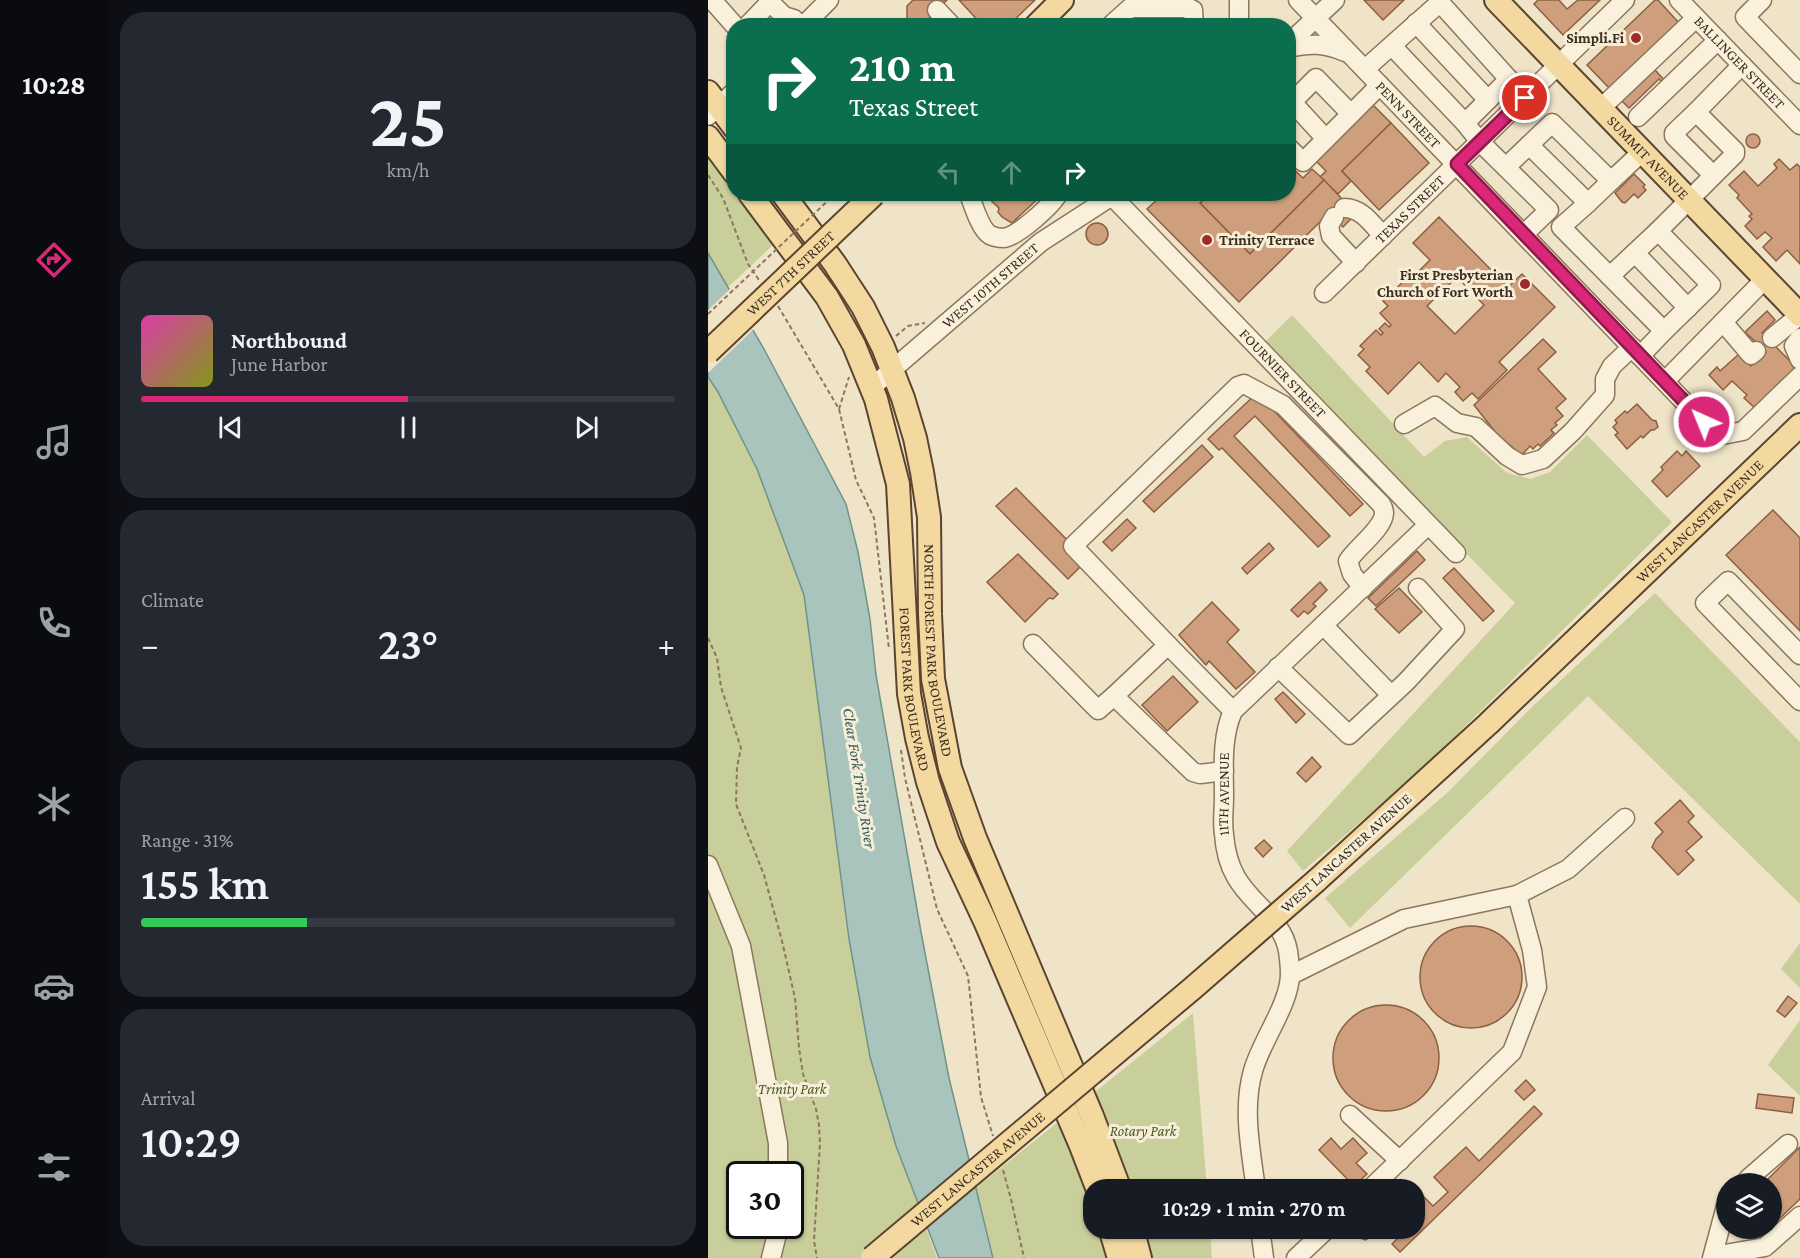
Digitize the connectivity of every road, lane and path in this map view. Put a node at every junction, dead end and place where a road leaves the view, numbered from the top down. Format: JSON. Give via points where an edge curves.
{"nodes":[{"id":1,"x":712,"y":0,"type":"edge"},
{"id":2,"x":830,"y":0,"type":"edge"},
{"id":3,"x":1062,"y":0,"type":"edge"},
{"id":4,"x":1299,"y":0,"type":"edge"},
{"id":5,"x":1335,"y":0,"type":"edge"},
{"id":6,"x":1625,"y":0,"type":"edge"},
{"id":7,"x":1679,"y":0,"type":"edge"},
{"id":8,"x":1762,"y":0,"type":"edge"},
{"id":9,"x":770,"y":1,"type":"edge"},
{"id":10,"x":1239,"y":1,"type":"edge"},
{"id":11,"x":1501,"y":2,"type":"edge"},
{"id":12,"x":937,"y":10,"type":"dead end"},
{"id":13,"x":728,"y":18,"type":"edge"},
{"id":14,"x":754,"y":18,"type":"edge"},
{"id":15,"x":782,"y":18,"type":"edge"},
{"id":16,"x":811,"y":18,"type":"edge"},
{"id":17,"x":944,"y":18,"type":"edge"},
{"id":18,"x":1044,"y":18,"type":"edge"},
{"id":19,"x":1119,"y":18,"type":"edge"},
{"id":20,"x":1195,"y":18,"type":"edge"},
{"id":21,"x":1239,"y":18,"type":"edge"},
{"id":22,"x":1696,"y":18,"type":"junction"},
{"id":23,"x":1316,"y":19,"type":"junction"},
{"id":24,"x":1416,"y":23,"type":"junction"},
{"id":25,"x":1296,"y":38,"type":"edge"},
{"id":26,"x":1718,"y":40,"type":"junction"},
{"id":27,"x":1296,"y":45,"type":"edge"},
{"id":28,"x":1392,"y":46,"type":"junction"},
{"id":29,"x":1350,"y":54,"type":"junction"},
{"id":30,"x":1558,"y":65,"type":"junction"},
{"id":31,"x":1742,"y":65,"type":"junction"},
{"id":32,"x":1365,"y":69,"type":"junction"},
{"id":33,"x":1800,"y":74,"type":"edge"},
{"id":34,"x":1509,"y":79,"type":"junction"},
{"id":35,"x":1380,"y":85,"type":"junction"},
{"id":36,"x":1296,"y":98,"type":"edge"},
{"id":37,"x":1525,"y":98,"type":"junction"},
{"id":38,"x":1488,"y":100,"type":"junction"},
{"id":39,"x":717,"y":102,"type":"edge"},
{"id":40,"x":1296,"y":106,"type":"edge"},
{"id":41,"x":1600,"y":109,"type":"junction"},
{"id":42,"x":1696,"y":112,"type":"junction"},
{"id":43,"x":1351,"y":114,"type":"junction"},
{"id":44,"x":726,"y":115,"type":"edge"},
{"id":45,"x":1638,"y":117,"type":"dead end"},
{"id":46,"x":1465,"y":123,"type":"junction"},
{"id":47,"x":1800,"y":125,"type":"edge"},
{"id":48,"x":708,"y":137,"type":"edge"},
{"id":49,"x":1326,"y":139,"type":"junction"},
{"id":50,"x":1480,"y":142,"type":"junction"},
{"id":51,"x":1529,"y":145,"type":"junction"},
{"id":52,"x":1642,"y":152,"type":"junction"},
{"id":53,"x":1296,"y":155,"type":"edge"},
{"id":54,"x":726,"y":161,"type":"edge"},
{"id":55,"x":1457,"y":164,"type":"junction"},
{"id":56,"x":1506,"y":167,"type":"junction"},
{"id":57,"x":708,"y":175,"type":"edge"},
{"id":58,"x":1713,"y":176,"type":"junction"},
{"id":59,"x":1611,"y":181,"type":"junction"},
{"id":60,"x":1689,"y":200,"type":"junction"},
{"id":61,"x":755,"y":201,"type":"edge"},
{"id":62,"x":788,"y":201,"type":"edge"},
{"id":63,"x":828,"y":201,"type":"edge"},
{"id":64,"x":845,"y":201,"type":"edge"},
{"id":65,"x":867,"y":201,"type":"edge"},
{"id":66,"x":972,"y":201,"type":"edge"},
{"id":67,"x":1054,"y":201,"type":"edge"},
{"id":68,"x":1102,"y":201,"type":"edge"},
{"id":69,"x":1119,"y":201,"type":"edge"},
{"id":70,"x":1588,"y":203,"type":"junction"},
{"id":71,"x":1546,"y":213,"type":"junction"},
{"id":72,"x":1561,"y":227,"type":"junction"},
{"id":73,"x":1658,"y":231,"type":"junction"},
{"id":74,"x":1524,"y":234,"type":"junction"},
{"id":75,"x":1383,"y":236,"type":"junction"},
{"id":76,"x":1635,"y":253,"type":"junction"},
{"id":77,"x":1356,"y":263,"type":"junction"},
{"id":78,"x":1610,"y":276,"type":"junction"},
{"id":79,"x":1765,"y":279,"type":"junction"},
{"id":80,"x":761,"y":282,"type":"dead end"},
{"id":81,"x":1324,"y":293,"type":"dead end"},
{"id":82,"x":774,"y":301,"type":"dead end"},
{"id":83,"x":1688,"y":308,"type":"junction"},
{"id":84,"x":708,"y":314,"type":"edge"},
{"id":85,"x":1800,"y":315,"type":"edge"},
{"id":86,"x":1723,"y":322,"type":"junction"},
{"id":87,"x":708,"y":331,"type":"edge"},
{"id":88,"x":1664,"y":331,"type":"junction"},
{"id":89,"x":1772,"y":338,"type":"dead end"},
{"id":90,"x":1800,"y":338,"type":"edge"},
{"id":91,"x":1636,"y":351,"type":"junction"},
{"id":92,"x":1756,"y":351,"type":"dead end"},
{"id":93,"x":708,"y":352,"type":"edge"},
{"id":94,"x":1800,"y":360,"type":"edge"},
{"id":95,"x":892,"y":370,"type":"junction"},
{"id":96,"x":850,"y":375,"type":"dead end"},
{"id":97,"x":1800,"y":376,"type":"edge"},
{"id":98,"x":1665,"y":381,"type":"junction"},
{"id":99,"x":872,"y":387,"type":"junction"},
{"id":100,"x":839,"y":409,"type":"junction"},
{"id":101,"x":1404,"y":424,"type":"dead end"},
{"id":102,"x":1800,"y":425,"type":"edge"},
{"id":103,"x":1428,"y":525,"type":"junction"},
{"id":104,"x":1456,"y":553,"type":"dead end"},
{"id":105,"x":1363,"y":588,"type":"junction"},
{"id":106,"x":1418,"y":588,"type":"dead end"},
{"id":107,"x":1323,"y":625,"type":"junction"},
{"id":108,"x":1776,"y":631,"type":"junction"},
{"id":109,"x":708,"y":638,"type":"edge"},
{"id":110,"x":1033,"y":644,"type":"dead end"},
{"id":111,"x":1168,"y":645,"type":"junction"},
{"id":112,"x":889,"y":651,"type":"dead end"},
{"id":113,"x":1754,"y":653,"type":"junction"},
{"id":114,"x":1800,"y":655,"type":"edge"},
{"id":115,"x":1278,"y":667,"type":"junction"},
{"id":116,"x":1391,"y":695,"type":"junction"},
{"id":117,"x":1114,"y":696,"type":"junction"},
{"id":118,"x":1800,"y":701,"type":"edge"},
{"id":119,"x":1233,"y":711,"type":"junction"},
{"id":120,"x":901,"y":743,"type":"dead end"},
{"id":121,"x":1224,"y":771,"type":"junction"},
{"id":122,"x":1625,"y":818,"type":"dead end"},
{"id":123,"x":708,"y":865,"type":"edge"},
{"id":124,"x":1516,"y":895,"type":"junction"},
{"id":125,"x":1291,"y":975,"type":"junction"},
{"id":126,"x":1350,"y":1115,"type":"dead end"},
{"id":127,"x":994,"y":1142,"type":"dead end"},
{"id":128,"x":1788,"y":1144,"type":"dead end"},
{"id":129,"x":778,"y":1161,"type":"edge"},
{"id":130,"x":1400,"y":1161,"type":"junction"},
{"id":131,"x":1001,"y":1165,"type":"dead end"},
{"id":132,"x":1755,"y":1173,"type":"edge"},
{"id":133,"x":1094,"y":1179,"type":"edge"},
{"id":134,"x":1116,"y":1179,"type":"edge"},
{"id":135,"x":1255,"y":1179,"type":"edge"},
{"id":136,"x":1381,"y":1179,"type":"edge"},
{"id":137,"x":1800,"y":1216,"type":"edge"},
{"id":138,"x":776,"y":1239,"type":"edge"},
{"id":139,"x":1113,"y":1239,"type":"edge"},
{"id":140,"x":1135,"y":1239,"type":"edge"},
{"id":141,"x":1261,"y":1239,"type":"edge"},
{"id":142,"x":1316,"y":1239,"type":"edge"},
{"id":143,"x":1718,"y":1239,"type":"edge"},
{"id":144,"x":1713,"y":1257,"type":"edge"},
{"id":145,"x":771,"y":1258,"type":"edge"},
{"id":146,"x":817,"y":1258,"type":"edge"},
{"id":147,"x":872,"y":1258,"type":"edge"},
{"id":148,"x":1024,"y":1258,"type":"edge"},
{"id":149,"x":1119,"y":1258,"type":"edge"},
{"id":150,"x":1140,"y":1258,"type":"edge"},
{"id":151,"x":1264,"y":1258,"type":"edge"},
{"id":152,"x":1296,"y":1258,"type":"edge"}],
"edges":[{"from":1,"to":13,"type":"street"},
{"from":2,"to":16,"type":"street"},
{"from":3,"to":18,"type":"main road"},
{"from":4,"to":23,"type":"street","name":"PENN STREET"},
{"from":5,"to":23,"type":"street"},
{"from":6,"to":30,"type":"street","name":"TEXAS STREET"},
{"from":7,"to":22,"type":"street","name":"BALLINGER STREET"},
{"from":8,"to":33,"type":"street","via":[[1744,17]]},
{"from":9,"to":14,"type":"street"},
{"from":9,"to":15,"type":"street"},
{"from":10,"to":21,"type":"street"},
{"from":11,"to":30,"type":"main road","name":"SUMMIT AVENUE"},
{"from":12,"to":17,"type":"street"},
{"from":19,"to":20,"type":"street","via":[[1130,8],[1189,8]]},
{"from":22,"to":26,"type":"street","name":"BALLINGER STREET"},
{"from":22,"to":41,"type":"street"},
{"from":23,"to":25,"type":"street"},
{"from":23,"to":29,"type":"street","name":"PENN STREET"},
{"from":24,"to":28,"type":"street"},
{"from":24,"to":34,"type":"street","via":[[1436,6],[1444,7]]},
{"from":24,"to":38,"type":"street"},
{"from":26,"to":31,"type":"street","name":"BALLINGER STREET"},
{"from":26,"to":45,"type":"street"},
{"from":27,"to":29,"type":"street","via":[[1330,45]]},
{"from":28,"to":32,"type":"street"},
{"from":28,"to":46,"type":"street"},
{"from":29,"to":32,"type":"street","name":"PENN STREET"},
{"from":30,"to":37,"type":"street","name":"TEXAS STREET"},
{"from":30,"to":41,"type":"main road","name":"SUMMIT AVENUE"},
{"from":31,"to":42,"type":"street"},
{"from":31,"to":47,"type":"street","name":"BALLINGER STREET"},
{"from":32,"to":35,"type":"street","name":"PENN STREET"},
{"from":34,"to":37,"type":"street"},
{"from":34,"to":38,"type":"street"},
{"from":35,"to":43,"type":"street"},
{"from":35,"to":55,"type":"street","name":"PENN STREET"},
{"from":36,"to":43,"type":"street","via":[[1316,78]]},
{"from":37,"to":50,"type":"street","name":"TEXAS STREET"},
{"from":38,"to":46,"type":"street"},
{"from":39,"to":44,"type":"main road"},
{"from":40,"to":49,"type":"street"},
{"from":41,"to":52,"type":"main road","name":"SUMMIT AVENUE"},
{"from":42,"to":58,"type":"street","via":[[1735,151]]},
{"from":42,"to":58,"type":"street","via":[[1674,136]]},
{"from":43,"to":49,"type":"street"},
{"from":46,"to":50,"type":"street"},
{"from":48,"to":54,"type":"main road"},
{"from":49,"to":53,"type":"street","via":[[1303,162]]},
{"from":50,"to":55,"type":"street","name":"TEXAS STREET"},
{"from":50,"to":56,"type":"street"},
{"from":51,"to":56,"type":"street"},
{"from":51,"to":59,"type":"street","via":[[1552,123]]},
{"from":51,"to":70,"type":"street"},
{"from":52,"to":59,"type":"street"},
{"from":52,"to":60,"type":"main road","name":"SUMMIT AVENUE"},
{"from":55,"to":74,"type":"street","name":"PENN STREET"},
{"from":55,"to":75,"type":"street","name":"TEXAS STREET"},
{"from":56,"to":71,"type":"street","via":[[1549,210]]},
{"from":57,"to":80,"type":"path","via":[[723,198],[748,264]]},
{"from":58,"to":60,"type":"street"},
{"from":59,"to":70,"type":"street"},
{"from":60,"to":73,"type":"street"},
{"from":60,"to":79,"type":"main road","name":"SUMMIT AVENUE"},
{"from":61,"to":99,"type":"main road","name":"FOREST PARK BOULEVARD","via":[[827,297]]},
{"from":62,"to":95,"type":"main road","name":"NORTH FOREST PARK BOULEVARD","via":[[851,288]]},
{"from":63,"to":84,"type":"path","bridge":true},
{"from":64,"to":87,"type":"main road","name":"WEST 7TH STREET"},
{"from":65,"to":93,"type":"main road","name":"WEST 7TH STREET","bridge":true},
{"from":66,"to":67,"type":"street","via":[[989,234],[1004,238]]},
{"from":68,"to":95,"type":"street","name":"WEST 10TH STREET","via":[[1041,242]]},
{"from":69,"to":103,"type":"street","name":"FOURNIER STREET"},
{"from":70,"to":72,"type":"street"},
{"from":71,"to":72,"type":"street"},
{"from":71,"to":74,"type":"street"},
{"from":72,"to":78,"type":"street"},
{"from":73,"to":76,"type":"street"},
{"from":73,"to":83,"type":"street","via":[[1711,285]]},
{"from":74,"to":91,"type":"street","name":"PENN STREET"},
{"from":75,"to":77,"type":"street","name":"TEXAS STREET"},
{"from":75,"to":77,"type":"street","via":[[1359,211],[1350,208],[1339,213],[1329,226],[1330,236]]},
{"from":76,"to":78,"type":"street"},
{"from":76,"to":83,"type":"street"},
{"from":77,"to":81,"type":"street","name":"TEXAS STREET"},
{"from":78,"to":88,"type":"street"},
{"from":79,"to":85,"type":"main road","name":"SUMMIT AVENUE"},
{"from":79,"to":86,"type":"street"},
{"from":82,"to":100,"type":"path"},
{"from":83,"to":88,"type":"street"},
{"from":85,"to":89,"type":"street"},
{"from":86,"to":92,"type":"street","via":[[1751,355]]},
{"from":86,"to":98,"type":"street"},
{"from":88,"to":91,"type":"street"},
{"from":90,"to":94,"type":"street","via":[[1794,346]]},
{"from":91,"to":98,"type":"street","name":"PENN STREET"},
{"from":91,"to":101,"type":"street","via":[[1612,366],[1605,379],[1605,395],[1543,459],[1522,465],[1476,427],[1457,423],[1435,406]]},
{"from":95,"to":99,"type":"street","name":"WEST 10TH STREET"},
{"from":95,"to":134,"type":"main road","name":"NORTH FOREST PARK BOULEVARD","via":[[912,428],[926,496],[933,679],[950,768],[975,838]]},
{"from":96,"to":100,"type":"path"},
{"from":97,"to":98,"type":"street","name":"PENN STREET","via":[[1743,431],[1717,436]]},
{"from":99,"to":133,"type":"main road","name":"FOREST PARK BOULEVARD","via":[[898,484],[909,694],[928,782],[948,842]]},
{"from":100,"to":112,"type":"path","via":[[856,480],[874,518]]},
{"from":102,"to":147,"type":"main road","name":"WEST LANCASTER AVENUE","bridge":true,"via":[[1479,732],[1316,881]]},
{"from":103,"to":104,"type":"street","name":"FOURNIER STREET"},
{"from":103,"to":105,"type":"street"},
{"from":105,"to":107,"type":"street"},
{"from":105,"to":111,"type":"street","via":[[1348,561],[1378,526],[1384,510],[1283,405],[1244,384],[1073,546]]},
{"from":106,"to":116,"type":"street","via":[[1455,629]]},
{"from":107,"to":115,"type":"street"},
{"from":107,"to":116,"type":"street"},
{"from":108,"to":113,"type":"street"},
{"from":108,"to":113,"type":"street","via":[[1728,581],[1705,603]]},
{"from":108,"to":114,"type":"street"},
{"from":109,"to":146,"type":"path","via":[[741,748],[735,804],[764,875],[782,941],[795,998],[803,1074],[819,1125],[814,1241]]},
{"from":110,"to":117,"type":"street","via":[[1098,710]]},
{"from":111,"to":117,"type":"street"},
{"from":111,"to":119,"type":"street"},
{"from":113,"to":118,"type":"street"},
{"from":115,"to":116,"type":"street","via":[[1349,735]]},
{"from":115,"to":119,"type":"street"},
{"from":117,"to":121,"type":"street","via":[[1193,772]]},
{"from":119,"to":121,"type":"street","name":"11TH AVENUE","via":[[1227,727]]},
{"from":120,"to":127,"type":"path","via":[[905,778],[937,909],[968,976],[981,1097]]},
{"from":121,"to":125,"type":"street","name":"11TH AVENUE","via":[[1223,833],[1231,866],[1243,888],[1284,936]]},
{"from":122,"to":124,"type":"street","via":[[1568,869]]},
{"from":123,"to":129,"type":"street","via":[[741,946],[778,1143]]},
{"from":124,"to":125,"type":"street","via":[[1404,919]]},
{"from":124,"to":130,"type":"street","via":[[1532,950],[1537,987],[1512,1052]]},
{"from":125,"to":135,"type":"street","name":"11TH AVENUE","via":[[1252,1072],[1248,1110]]},
{"from":126,"to":130,"type":"street"},
{"from":128,"to":132,"type":"street"},
{"from":130,"to":136,"type":"street"},
{"from":131,"to":148,"type":"path"},
{"from":137,"to":144,"type":"street","via":[[1765,1247]]},
{"from":138,"to":145,"type":"street"},
{"from":139,"to":149,"type":"main road"},
{"from":140,"to":150,"type":"main road"},
{"from":141,"to":151,"type":"street"},
{"from":142,"to":152,"type":"street"},
{"from":143,"to":144,"type":"street"}]}
